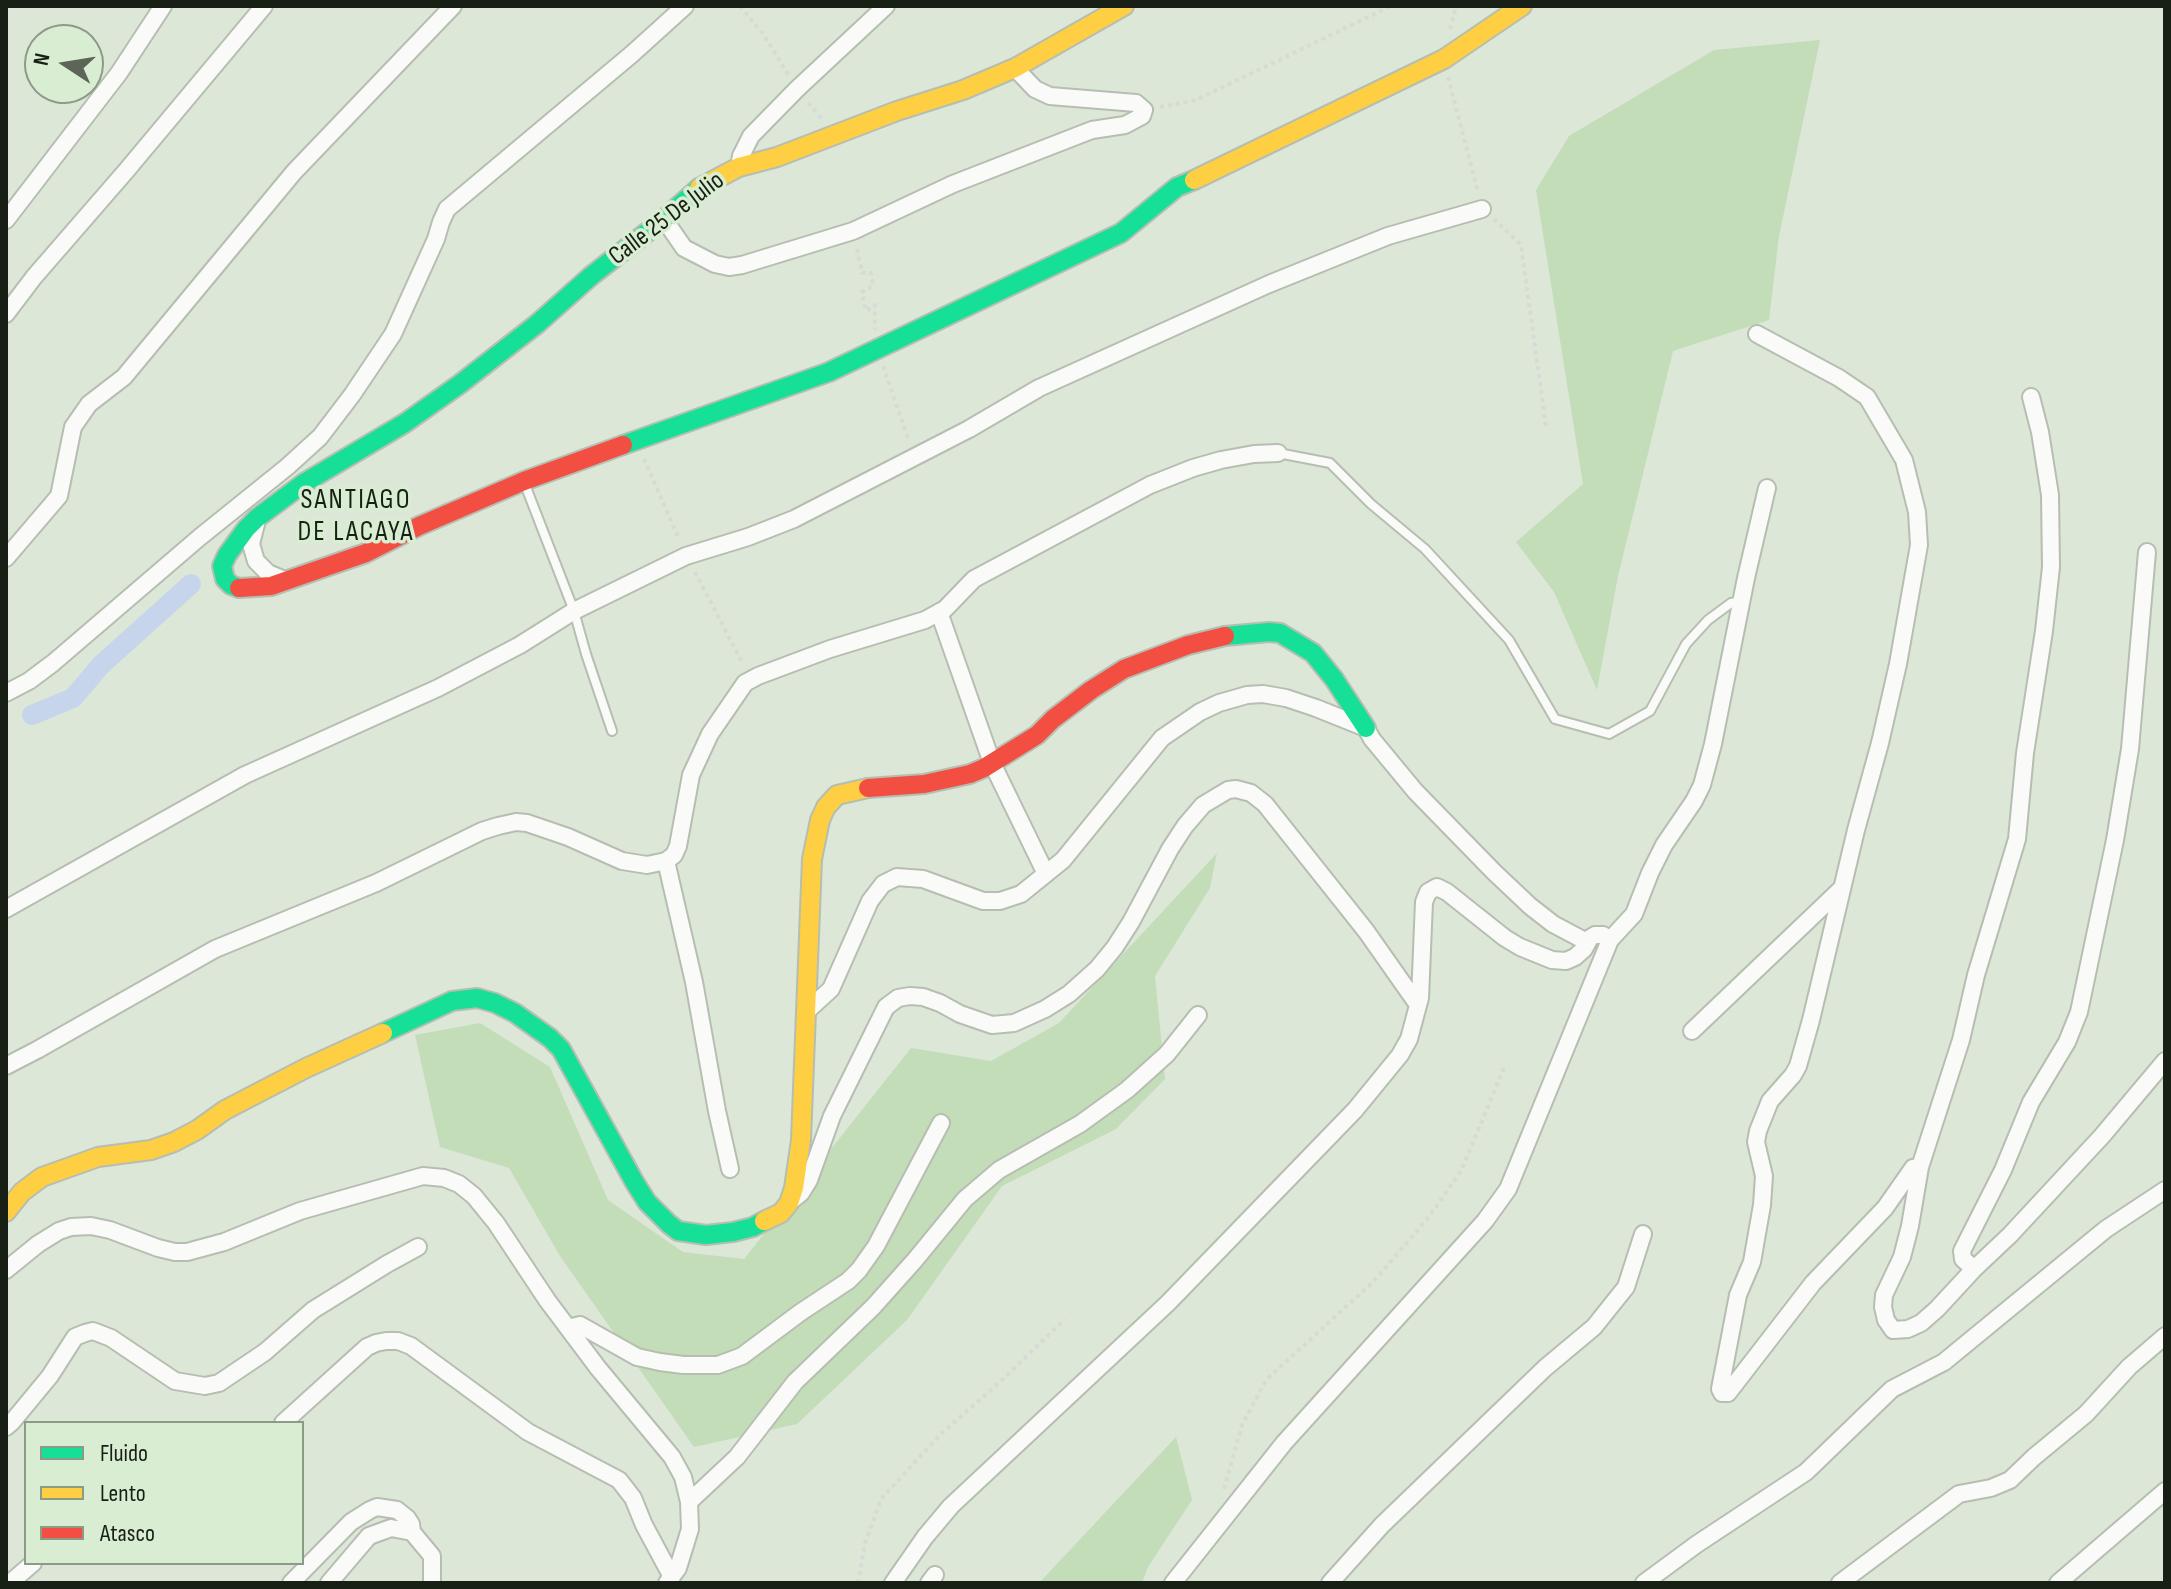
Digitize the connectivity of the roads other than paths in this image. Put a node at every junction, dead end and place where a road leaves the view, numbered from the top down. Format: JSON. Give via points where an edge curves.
{"nodes":[{"id":1,"x":163,"y":6,"type":"edge"},
{"id":2,"x":264,"y":6,"type":"edge"},
{"id":3,"x":453,"y":6,"type":"edge"},
{"id":4,"x":685,"y":6,"type":"edge"},
{"id":5,"x":886,"y":6,"type":"edge"},
{"id":6,"x":1124,"y":6,"type":"edge"},
{"id":7,"x":1522,"y":6,"type":"edge"},
{"id":8,"x":1015,"y":68,"type":"junction"},
{"id":9,"x":739,"y":167,"type":"junction"},
{"id":10,"x":1482,"y":209,"type":"road end"},
{"id":11,"x":664,"y":219,"type":"junction"},
{"id":12,"x":6,"y":220,"type":"edge"},
{"id":13,"x":6,"y":314,"type":"edge"},
{"id":14,"x":1757,"y":334,"type":"dead end"},
{"id":15,"x":2031,"y":397,"type":"dead end"},
{"id":16,"x":1278,"y":453,"type":"joint"},
{"id":17,"x":287,"y":467,"type":"junction"},
{"id":18,"x":524,"y":481,"type":"junction"},
{"id":19,"x":304,"y":483,"type":"junction"},
{"id":20,"x":1767,"y":488,"type":"dead end"},
{"id":21,"x":257,"y":518,"type":"junction"},
{"id":22,"x":2147,"y":552,"type":"dead end"},
{"id":23,"x":6,"y":558,"type":"edge"},
{"id":24,"x":287,"y":581,"type":"junction"},
{"id":25,"x":1742,"y":601,"type":"junction"},
{"id":26,"x":574,"y":611,"type":"junction"},
{"id":27,"x":939,"y":612,"type":"junction"},
{"id":28,"x":6,"y":693,"type":"edge"},
{"id":29,"x":1366,"y":728,"type":"junction"},
{"id":30,"x":612,"y":731,"type":"dead end"},
{"id":31,"x":992,"y":763,"type":"junction"},
{"id":32,"x":666,"y":861,"type":"junction"},
{"id":33,"x":1046,"y":874,"type":"junction"},
{"id":34,"x":1842,"y":888,"type":"junction"},
{"id":35,"x":6,"y":909,"type":"edge"},
{"id":36,"x":1610,"y":940,"type":"junction"},
{"id":37,"x":1587,"y":942,"type":"junction"},
{"id":38,"x":1418,"y":1005,"type":"junction"},
{"id":39,"x":807,"y":1011,"type":"junction"},
{"id":40,"x":1198,"y":1015,"type":"dead end"},
{"id":41,"x":1692,"y":1031,"type":"dead end"},
{"id":42,"x":2165,"y":1061,"type":"edge"},
{"id":43,"x":6,"y":1066,"type":"edge"},
{"id":44,"x":941,"y":1123,"type":"dead end"},
{"id":45,"x":1920,"y":1167,"type":"junction"},
{"id":46,"x":730,"y":1169,"type":"dead end"},
{"id":47,"x":2165,"y":1190,"type":"edge"},
{"id":48,"x":789,"y":1203,"type":"junction"},
{"id":49,"x":6,"y":1212,"type":"edge"},
{"id":50,"x":1643,"y":1234,"type":"dead end"},
{"id":51,"x":418,"y":1247,"type":"dead end"},
{"id":52,"x":1974,"y":1269,"type":"junction"},
{"id":53,"x":6,"y":1270,"type":"edge"},
{"id":54,"x":568,"y":1328,"type":"junction"},
{"id":55,"x":2165,"y":1336,"type":"edge"},
{"id":56,"x":285,"y":1421,"type":"edge"},
{"id":57,"x":6,"y":1427,"type":"edge"},
{"id":58,"x":2165,"y":1491,"type":"edge"},
{"id":59,"x":689,"y":1502,"type":"junction"},
{"id":60,"x":412,"y":1532,"type":"junction"},
{"id":61,"x":31,"y":1565,"type":"edge"},
{"id":62,"x":670,"y":1580,"type":"edge"},
{"id":63,"x":10,"y":1583,"type":"edge"},
{"id":64,"x":291,"y":1583,"type":"edge"},
{"id":65,"x":329,"y":1583,"type":"edge"},
{"id":66,"x":432,"y":1583,"type":"edge"},
{"id":67,"x":893,"y":1583,"type":"edge"},
{"id":68,"x":1173,"y":1583,"type":"edge"},
{"id":69,"x":1330,"y":1583,"type":"edge"},
{"id":70,"x":1644,"y":1583,"type":"edge"},
{"id":71,"x":1840,"y":1583,"type":"edge"},
{"id":72,"x":2058,"y":1583,"type":"edge"}],
"edges":[{"from":1,"to":12,"type":"street","via":[[119,73]]},
{"from":2,"to":13,"type":"street"},
{"from":3,"to":23,"type":"street","via":[[294,172],[124,377],[89,404],[73,427],[59,496]]},
{"from":4,"to":17,"type":"street","via":[[447,209],[393,334],[320,437]]},
{"from":5,"to":9,"type":"street","via":[[751,136]]},
{"from":6,"to":8,"type":"street","name":"Calle 25 De Julio"},
{"from":7,"to":18,"type":"street","via":[[1444,59],[1177,187],[1121,233],[877,350]]},
{"from":8,"to":9,"type":"street","name":"Calle 25 De Julio"},
{"from":8,"to":11,"type":"street","via":[[1050,96],[1125,100],[1144,110],[1142,116],[953,184],[853,231],[742,265],[715,264],[684,248]]},
{"from":9,"to":11,"type":"street","name":"Calle 25 De Julio","via":[[699,188]]},
{"from":10,"to":26,"type":"street","via":[[1388,236],[1269,284],[1039,388],[794,519],[686,556]]},
{"from":11,"to":19,"type":"street","name":"Calle 25 De Julio","via":[[460,384]]},
{"from":14,"to":34,"type":"street","via":[[1867,397],[1904,460],[1917,512],[1919,545],[1903,638]]},
{"from":15,"to":45,"type":"street","via":[[2047,468],[2051,567],[2017,839]]},
{"from":16,"to":25,"type":"lane","via":[[1330,463],[1425,549],[1509,640],[1555,719],[1609,734],[1650,711],[1686,644],[1708,620]]},
{"from":16,"to":27,"type":"street","via":[[1221,460],[1150,485],[974,579]]},
{"from":17,"to":19,"type":"street"},
{"from":17,"to":28,"type":"street","via":[[53,663]]},
{"from":18,"to":24,"type":"street","via":[[366,553]]},
{"from":18,"to":26,"type":"lane"},
{"from":19,"to":21,"type":"street","name":"Calle 25 De Julio"},
{"from":20,"to":25,"type":"street"},
{"from":21,"to":24,"type":"street","via":[[251,544],[256,561]]},
{"from":21,"to":24,"type":"street","name":"Calle 25 De Julio","via":[[227,555],[222,566],[225,579],[242,589]]},
{"from":22,"to":52,"type":"street","via":[[2130,749],[2079,1012],[1962,1251]]},
{"from":25,"to":36,"type":"street","via":[[1702,785],[1664,845],[1632,917]]},
{"from":26,"to":30,"type":"lane"},
{"from":26,"to":35,"type":"street","via":[[438,688],[245,775]]},
{"from":27,"to":31,"type":"street"},
{"from":27,"to":32,"type":"street","via":[[745,683],[699,758],[688,786],[678,846]]},
{"from":29,"to":31,"type":"street","via":[[1313,653],[1280,633],[1256,632],[1188,645],[1124,669]]},
{"from":29,"to":33,"type":"street","via":[[1263,694],[1219,703],[1162,738]]},
{"from":29,"to":37,"type":"street","via":[[1415,791],[1494,872],[1553,924]]},
{"from":31,"to":33,"type":"street"},
{"from":31,"to":39,"type":"street","via":[[953,780],[852,790],[837,795],[826,807],[812,859]]},
{"from":32,"to":43,"type":"street","via":[[635,864],[536,825],[498,826],[215,949]]},
{"from":32,"to":46,"type":"street"},
{"from":33,"to":39,"type":"street","via":[[1021,894],[1000,901],[983,901],[923,879],[897,877],[883,884],[870,901],[831,989]]},
{"from":34,"to":41,"type":"street"},
{"from":34,"to":45,"type":"street","via":[[1798,1066],[1770,1101],[1758,1131],[1764,1176],[1760,1220],[1752,1262],[1738,1295],[1722,1393],[1728,1393],[1913,1168]]},
{"from":36,"to":37,"type":"street","via":[[1600,934]]},
{"from":36,"to":68,"type":"street","via":[[1508,1189],[1284,1443]]},
{"from":37,"to":38,"type":"street","via":[[1570,960],[1546,958],[1505,938],[1437,887],[1424,902]]},
{"from":38,"to":48,"type":"street","via":[[1265,804],[1251,793],[1228,790],[1203,805],[1185,826],[1115,947],[1069,994],[1014,1023],[992,1025],[923,997],[898,998],[886,1007],[832,1116],[809,1180]]},
{"from":38,"to":67,"type":"street","via":[[1400,1055],[1355,1110],[1168,1303],[951,1506]]},
{"from":39,"to":48,"type":"street","via":[[801,1140]]},
{"from":40,"to":59,"type":"street","via":[[1167,1054],[1127,1090],[999,1170],[965,1199],[873,1307],[795,1382],[737,1457]]},
{"from":42,"to":52,"type":"street","via":[[2102,1136]]},
{"from":44,"to":54,"type":"street","via":[[859,1270],[742,1356],[718,1365],[660,1362],[637,1357],[584,1327]]},
{"from":45,"to":52,"type":"street","via":[[1902,1257],[1884,1295],[1886,1320],[1893,1330],[1921,1323]]},
{"from":47,"to":70,"type":"street","via":[[2106,1229],[1944,1362],[1892,1389],[1806,1472]]},
{"from":48,"to":49,"type":"street","via":[[753,1227],[706,1235],[678,1231],[647,1202],[561,1049],[515,1013],[477,998],[452,1001],[306,1068],[174,1142],[98,1157],[42,1177]]},
{"from":50,"to":69,"type":"street","via":[[1626,1287],[1594,1327],[1382,1525]]},
{"from":51,"to":57,"type":"street","via":[[313,1310],[219,1383],[175,1381],[101,1333],[75,1337],[41,1388]]},
{"from":53,"to":54,"type":"street","via":[[38,1244],[71,1227],[110,1230],[158,1248],[187,1252],[345,1198],[423,1176],[444,1178],[474,1196]]},
{"from":54,"to":59,"type":"street","via":[[672,1457]]},
{"from":55,"to":71,"type":"street","via":[[2010,1480],[1959,1494]]},
{"from":56,"to":62,"type":"street","via":[[367,1347],[386,1341],[411,1346],[528,1432],[619,1480],[633,1498]]},
{"from":58,"to":72,"type":"street"},
{"from":59,"to":62,"type":"street","via":[[690,1529]]},
{"from":60,"to":64,"type":"street","via":[[397,1510],[377,1507],[351,1522]]},
{"from":60,"to":65,"type":"street","via":[[391,1528],[369,1536]]},
{"from":60,"to":66,"type":"street","via":[[432,1556]]},
{"from":61,"to":63,"type":"street"}]}
